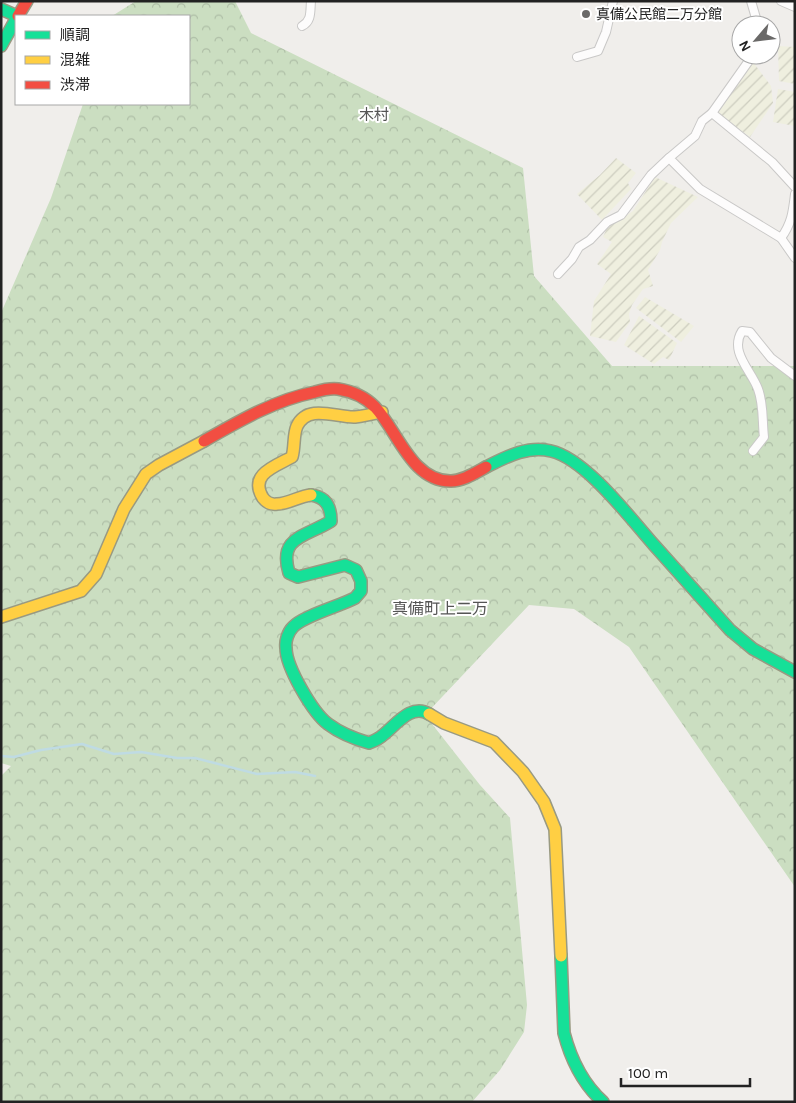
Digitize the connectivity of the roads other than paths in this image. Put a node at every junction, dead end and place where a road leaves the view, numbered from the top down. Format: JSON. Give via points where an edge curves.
{"nodes":[{"id":1,"x":27,"y":1,"type":"edge"},
{"id":2,"x":311,"y":1,"type":"edge"},
{"id":3,"x":614,"y":1,"type":"edge"},
{"id":4,"x":751,"y":1,"type":"edge"},
{"id":5,"x":781,"y":1,"type":"edge"},
{"id":6,"x":795,"y":7,"type":"edge"},
{"id":7,"x":1,"y":9,"type":"edge"},
{"id":8,"x":18,"y":15,"type":"edge"},
{"id":9,"x":755,"y":15,"type":"edge"},
{"id":10,"x":15,"y":16,"type":"edge"},
{"id":11,"x":15,"y":21,"type":"edge"},
{"id":12,"x":302,"y":26,"type":"dead end"},
{"id":13,"x":1,"y":46,"type":"edge"},
{"id":14,"x":577,"y":57,"type":"dead end"},
{"id":15,"x":746,"y":65,"type":"edge"},
{"id":16,"x":712,"y":112,"type":"junction"},
{"id":17,"x":669,"y":158,"type":"junction"},
{"id":18,"x":795,"y":187,"type":"edge"},
{"id":19,"x":795,"y":194,"type":"edge"},
{"id":20,"x":781,"y":238,"type":"junction"},
{"id":21,"x":795,"y":258,"type":"edge"},
{"id":22,"x":558,"y":274,"type":"dead end"},
{"id":23,"x":795,"y":376,"type":"edge"},
{"id":24,"x":382,"y":412,"type":"junction"},
{"id":25,"x":753,"y":451,"type":"dead end"},
{"id":26,"x":1,"y":617,"type":"edge"},
{"id":27,"x":795,"y":672,"type":"edge"},
{"id":28,"x":603,"y":1102,"type":"edge"}],
"edges":[{"from":1,"to":8,"type":"street"},
{"from":2,"to":12,"type":"street","via":[[310,16]]},
{"from":3,"to":14,"type":"street","via":[[598,51]]},
{"from":4,"to":9,"type":"street"},
{"from":5,"to":6,"type":"street"},
{"from":7,"to":10,"type":"street"},
{"from":11,"to":13,"type":"street"},
{"from":15,"to":16,"type":"street"},
{"from":16,"to":17,"type":"street","via":[[702,121],[695,136]]},
{"from":16,"to":18,"type":"street","via":[[772,162]]},
{"from":17,"to":20,"type":"street","via":[[700,189]]},
{"from":17,"to":22,"type":"street","via":[[650,175],[621,215],[607,222],[579,247]]},
{"from":19,"to":20,"type":"street","via":[[789,227]]},
{"from":20,"to":21,"type":"street"},
{"from":23,"to":25,"type":"street","via":[[771,358],[750,332],[742,331],[738,338],[738,351],[758,389],[763,412],[764,436]]},
{"from":24,"to":26,"type":"street","via":[[362,396],[337,388],[303,393],[264,408],[149,472],[128,500],[98,571],[81,591]]},
{"from":24,"to":27,"type":"street","via":[[410,459],[429,476],[449,482],[471,476],[522,451],[547,448],[571,459],[609,494],[742,642]]},
{"from":24,"to":28,"type":"street","via":[[354,417],[313,413],[304,417],[295,434],[296,447],[292,457],[263,473],[260,480],[259,490],[264,500],[272,504],[302,496],[320,496],[327,502],[331,513],[331,521],[287,547],[284,556],[289,573],[298,577],[345,565],[356,570],[361,580],[360,591],[355,598],[294,626],[287,638],[285,650],[288,661],[322,720],[359,740],[369,743],[381,737],[407,714],[424,710],[444,723],[494,742],[523,772],[544,802],[555,829],[564,1033],[568,1050],[581,1077]]}]}
